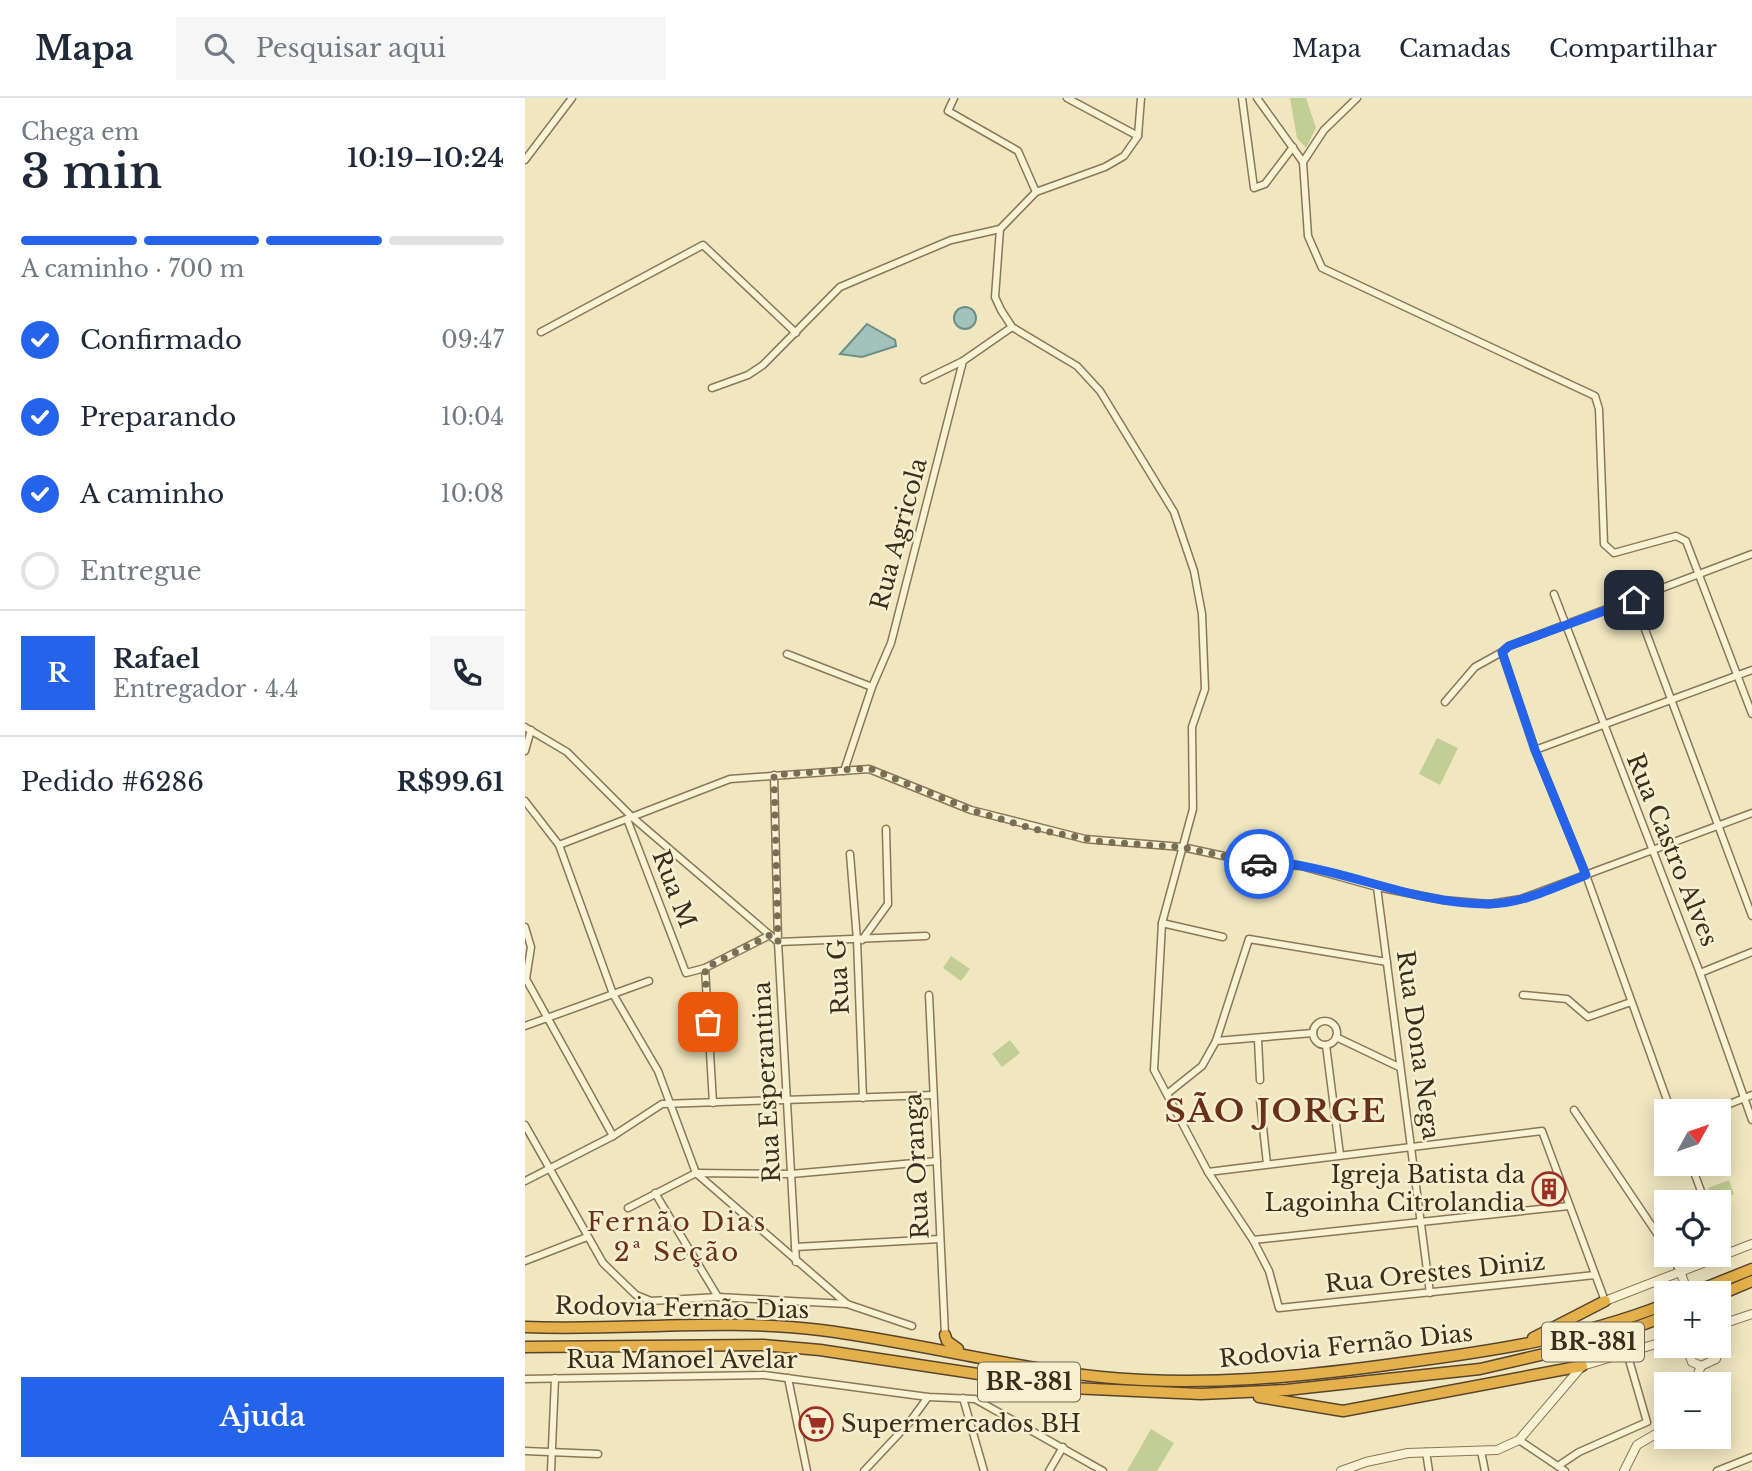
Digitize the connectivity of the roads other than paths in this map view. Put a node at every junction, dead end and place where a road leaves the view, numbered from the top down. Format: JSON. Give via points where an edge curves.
{"nodes":[{"id":1,"x":572,"y":98,"type":"edge"},
{"id":2,"x":954,"y":98,"type":"edge"},
{"id":3,"x":1067,"y":98,"type":"edge"},
{"id":4,"x":1141,"y":98,"type":"edge"},
{"id":5,"x":1242,"y":98,"type":"edge"},
{"id":6,"x":1257,"y":98,"type":"edge"},
{"id":7,"x":1357,"y":98,"type":"edge"},
{"id":8,"x":1138,"y":136,"type":"junction"},
{"id":9,"x":1293,"y":147,"type":"junction"},
{"id":10,"x":525,"y":160,"type":"edge"},
{"id":11,"x":1303,"y":162,"type":"junction"},
{"id":12,"x":1037,"y":191,"type":"junction"},
{"id":13,"x":1000,"y":229,"type":"junction"},
{"id":14,"x":1012,"y":327,"type":"junction"},
{"id":15,"x":541,"y":332,"type":"dead end"},
{"id":16,"x":796,"y":333,"type":"junction"},
{"id":17,"x":963,"y":362,"type":"junction"},
{"id":18,"x":924,"y":380,"type":"dead end"},
{"id":19,"x":712,"y":388,"type":"dead end"},
{"id":20,"x":1752,"y":554,"type":"edge"},
{"id":21,"x":1698,"y":572,"type":"junction"},
{"id":22,"x":1554,"y":594,"type":"dead end"},
{"id":23,"x":1634,"y":600,"type":"junction"},
{"id":24,"x":1566,"y":625,"type":"junction"},
{"id":25,"x":1502,"y":652,"type":"junction"},
{"id":26,"x":787,"y":654,"type":"dead end"},
{"id":27,"x":1752,"y":670,"type":"edge"},
{"id":28,"x":1738,"y":674,"type":"junction"},
{"id":29,"x":872,"y":688,"type":"junction"},
{"id":30,"x":1671,"y":700,"type":"junction"},
{"id":31,"x":1445,"y":702,"type":"dead end"},
{"id":32,"x":1752,"y":713,"type":"edge"},
{"id":33,"x":1603,"y":726,"type":"junction"},
{"id":34,"x":528,"y":728,"type":"edge"},
{"id":35,"x":1535,"y":750,"type":"junction"},
{"id":36,"x":525,"y":751,"type":"edge"},
{"id":37,"x":844,"y":771,"type":"junction"},
{"id":38,"x":774,"y":775,"type":"junction"},
{"id":39,"x":525,"y":800,"type":"edge"},
{"id":40,"x":1752,"y":813,"type":"edge"},
{"id":41,"x":629,"y":818,"type":"junction"},
{"id":42,"x":1718,"y":827,"type":"junction"},
{"id":43,"x":885,"y":829,"type":"dead end"},
{"id":44,"x":559,"y":845,"type":"junction"},
{"id":45,"x":1182,"y":847,"type":"junction"},
{"id":46,"x":1651,"y":851,"type":"junction"},
{"id":47,"x":850,"y":854,"type":"dead end"},
{"id":48,"x":1586,"y":875,"type":"junction"},
{"id":49,"x":1377,"y":887,"type":"junction"},
{"id":50,"x":1752,"y":916,"type":"edge"},
{"id":51,"x":1162,"y":923,"type":"junction"},
{"id":52,"x":525,"y":927,"type":"edge"},
{"id":53,"x":770,"y":935,"type":"junction"},
{"id":54,"x":926,"y":936,"type":"dead end"},
{"id":55,"x":1223,"y":937,"type":"dead end"},
{"id":56,"x":859,"y":940,"type":"junction"},
{"id":57,"x":778,"y":942,"type":"junction"},
{"id":58,"x":1752,"y":952,"type":"edge"},
{"id":59,"x":1387,"y":962,"type":"junction"},
{"id":60,"x":705,"y":968,"type":"junction"},
{"id":61,"x":1700,"y":973,"type":"junction"},
{"id":62,"x":649,"y":981,"type":"dead end"},
{"id":63,"x":613,"y":995,"type":"junction"},
{"id":64,"x":929,"y":995,"type":"dead end"},
{"id":65,"x":1524,"y":995,"type":"dead end"},
{"id":66,"x":1630,"y":1002,"type":"junction"},
{"id":67,"x":546,"y":1020,"type":"junction"},
{"id":68,"x":525,"y":1026,"type":"edge"},
{"id":69,"x":1313,"y":1033,"type":"junction"},
{"id":70,"x":1336,"y":1037,"type":"junction"},
{"id":71,"x":1258,"y":1040,"type":"junction"},
{"id":72,"x":1216,"y":1041,"type":"junction"},
{"id":73,"x":1326,"y":1045,"type":"junction"},
{"id":74,"x":1399,"y":1067,"type":"junction"},
{"id":75,"x":1260,"y":1080,"type":"dead end"},
{"id":76,"x":933,"y":1094,"type":"junction"},
{"id":77,"x":1167,"y":1094,"type":"junction"},
{"id":78,"x":1752,"y":1095,"type":"edge"},
{"id":79,"x":863,"y":1098,"type":"junction"},
{"id":80,"x":1744,"y":1098,"type":"junction"},
{"id":81,"x":1666,"y":1099,"type":"edge"},
{"id":82,"x":1260,"y":1100,"type":"dead end"},
{"id":83,"x":786,"y":1101,"type":"junction"},
{"id":84,"x":713,"y":1103,"type":"junction"},
{"id":85,"x":1731,"y":1103,"type":"edge"},
{"id":86,"x":673,"y":1105,"type":"junction"},
{"id":87,"x":1574,"y":1110,"type":"dead end"},
{"id":88,"x":1752,"y":1120,"type":"edge"},
{"id":89,"x":525,"y":1125,"type":"edge"},
{"id":90,"x":613,"y":1136,"type":"junction"},
{"id":91,"x":1413,"y":1148,"type":"junction"},
{"id":92,"x":1340,"y":1155,"type":"junction"},
{"id":93,"x":937,"y":1161,"type":"junction"},
{"id":94,"x":1267,"y":1164,"type":"junction"},
{"id":95,"x":551,"y":1170,"type":"junction"},
{"id":96,"x":1208,"y":1172,"type":"junction"},
{"id":97,"x":696,"y":1173,"type":"junction"},
{"id":98,"x":791,"y":1174,"type":"junction"},
{"id":99,"x":525,"y":1181,"type":"edge"},
{"id":100,"x":655,"y":1193,"type":"junction"},
{"id":101,"x":1569,"y":1206,"type":"junction"},
{"id":102,"x":628,"y":1208,"type":"dead end"},
{"id":103,"x":1422,"y":1221,"type":"junction"},
{"id":104,"x":1654,"y":1229,"type":"edge"},
{"id":105,"x":587,"y":1237,"type":"junction"},
{"id":106,"x":940,"y":1239,"type":"junction"},
{"id":107,"x":1253,"y":1240,"type":"junction"},
{"id":108,"x":1752,"y":1244,"type":"edge"},
{"id":109,"x":795,"y":1247,"type":"junction"},
{"id":110,"x":1731,"y":1253,"type":"edge"},
{"id":111,"x":525,"y":1261,"type":"edge"},
{"id":112,"x":796,"y":1262,"type":"junction"},
{"id":113,"x":1677,"y":1267,"type":"edge"},
{"id":114,"x":1693,"y":1267,"type":"edge"},
{"id":115,"x":1752,"y":1269,"type":"edge"},
{"id":116,"x":1680,"y":1272,"type":"junction"},
{"id":117,"x":1595,"y":1275,"type":"junction"},
{"id":118,"x":1686,"y":1281,"type":"edge"},
{"id":119,"x":1721,"y":1281,"type":"edge"},
{"id":120,"x":1752,"y":1282,"type":"edge"},
{"id":121,"x":1731,"y":1290,"type":"edge"},
{"id":122,"x":1430,"y":1293,"type":"junction"},
{"id":123,"x":718,"y":1297,"type":"junction"},
{"id":124,"x":1605,"y":1301,"type":"junction"},
{"id":125,"x":847,"y":1304,"type":"junction"},
{"id":126,"x":1654,"y":1308,"type":"edge"},
{"id":127,"x":1751,"y":1316,"type":"edge"},
{"id":128,"x":1654,"y":1320,"type":"edge"},
{"id":129,"x":1731,"y":1322,"type":"edge"},
{"id":130,"x":912,"y":1326,"type":"dead end"},
{"id":131,"x":525,"y":1327,"type":"edge"},
{"id":132,"x":945,"y":1335,"type":"joint"},
{"id":133,"x":1654,"y":1345,"type":"edge"},
{"id":134,"x":525,"y":1347,"type":"edge"},
{"id":135,"x":1627,"y":1353,"type":"junction"},
{"id":136,"x":978,"y":1355,"type":"junction"},
{"id":137,"x":1463,"y":1355,"type":"junction"},
{"id":138,"x":1690,"y":1358,"type":"edge"},
{"id":139,"x":1716,"y":1358,"type":"edge"},
{"id":140,"x":1582,"y":1366,"type":"junction"},
{"id":141,"x":1700,"y":1366,"type":"junction"},
{"id":142,"x":1698,"y":1372,"type":"edge"},
{"id":143,"x":555,"y":1378,"type":"junction"},
{"id":144,"x":788,"y":1378,"type":"junction"},
{"id":145,"x":525,"y":1379,"type":"edge"},
{"id":146,"x":1201,"y":1394,"type":"junction"},
{"id":147,"x":928,"y":1397,"type":"junction"},
{"id":148,"x":963,"y":1398,"type":"junction"},
{"id":149,"x":1654,"y":1435,"type":"edge"},
{"id":150,"x":1519,"y":1440,"type":"junction"},
{"id":151,"x":1063,"y":1447,"type":"junction"},
{"id":152,"x":551,"y":1450,"type":"junction"},
{"id":153,"x":525,"y":1451,"type":"edge"},
{"id":154,"x":1481,"y":1451,"type":"junction"},
{"id":155,"x":1426,"y":1452,"type":"junction"},
{"id":156,"x":598,"y":1454,"type":"dead end"},
{"id":157,"x":1752,"y":1457,"type":"edge"},
{"id":158,"x":1367,"y":1466,"type":"edge"},
{"id":159,"x":1558,"y":1466,"type":"junction"},
{"id":160,"x":551,"y":1471,"type":"edge"},
{"id":161,"x":807,"y":1471,"type":"edge"},
{"id":162,"x":865,"y":1471,"type":"edge"},
{"id":163,"x":984,"y":1471,"type":"edge"},
{"id":164,"x":1049,"y":1471,"type":"edge"},
{"id":165,"x":1104,"y":1471,"type":"edge"},
{"id":166,"x":1341,"y":1471,"type":"edge"},
{"id":167,"x":1429,"y":1471,"type":"edge"},
{"id":168,"x":1485,"y":1471,"type":"edge"},
{"id":169,"x":1565,"y":1471,"type":"edge"},
{"id":170,"x":1624,"y":1471,"type":"edge"},
{"id":171,"x":1717,"y":1471,"type":"edge"}],
"edges":[{"from":1,"to":10,"type":"street"},
{"from":2,"to":12,"type":"street","via":[[948,111],[1023,157]]},
{"from":3,"to":8,"type":"street"},
{"from":4,"to":8,"type":"street"},
{"from":5,"to":9,"type":"street","via":[[1254,188],[1265,184]]},
{"from":6,"to":9,"type":"street"},
{"from":7,"to":11,"type":"street","via":[[1324,130]]},
{"from":8,"to":12,"type":"street","via":[[1124,156],[1105,167]]},
{"from":9,"to":11,"type":"street"},
{"from":11,"to":21,"type":"street","via":[[1308,236],[1322,268],[1595,396],[1607,550],[1617,553],[1676,536],[1686,541]]},
{"from":12,"to":13,"type":"street"},
{"from":13,"to":14,"type":"street","via":[[995,297]]},
{"from":13,"to":16,"type":"street","via":[[951,240],[840,288]]},
{"from":14,"to":17,"type":"street"},
{"from":14,"to":45,"type":"street","via":[[1090,377],[1183,532],[1198,593],[1206,669],[1205,689],[1192,727],[1193,809]]},
{"from":15,"to":16,"type":"street","via":[[703,245]]},
{"from":16,"to":19,"type":"street","via":[[748,375]]},
{"from":17,"to":18,"type":"street"},
{"from":17,"to":29,"type":"street","name":"Rua Agricola","via":[[891,643]]},
{"from":20,"to":21,"type":"street"},
{"from":21,"to":23,"type":"street"},
{"from":21,"to":28,"type":"street"},
{"from":22,"to":24,"type":"street","name":"Rua Castro Alves"},
{"from":23,"to":24,"type":"street"},
{"from":23,"to":30,"type":"street"},
{"from":24,"to":25,"type":"street"},
{"from":24,"to":33,"type":"street","name":"Rua Castro Alves"},
{"from":25,"to":31,"type":"street","via":[[1475,667]]},
{"from":25,"to":35,"type":"street"},
{"from":26,"to":29,"type":"street"},
{"from":27,"to":28,"type":"street"},
{"from":28,"to":30,"type":"street"},
{"from":28,"to":32,"type":"street"},
{"from":29,"to":37,"type":"street","name":"Rua Agricola"},
{"from":30,"to":33,"type":"street"},
{"from":30,"to":42,"type":"street"},
{"from":33,"to":35,"type":"street"},
{"from":33,"to":46,"type":"street","name":"Rua Castro Alves"},
{"from":34,"to":36,"type":"street"},
{"from":34,"to":41,"type":"street","via":[[567,752]]},
{"from":35,"to":48,"type":"street"},
{"from":37,"to":38,"type":"street"},
{"from":37,"to":45,"type":"street","via":[[869,768],[971,810],[1034,829],[1094,841]]},
{"from":38,"to":41,"type":"street","via":[[730,779]]},
{"from":38,"to":57,"type":"street","name":"Rua Esperantina"},
{"from":39,"to":44,"type":"street"},
{"from":40,"to":42,"type":"street"},
{"from":41,"to":44,"type":"street"},
{"from":41,"to":53,"type":"street"},
{"from":41,"to":60,"type":"street","name":"Rua M","via":[[685,973]]},
{"from":42,"to":46,"type":"street"},
{"from":42,"to":50,"type":"street"},
{"from":43,"to":56,"type":"street","via":[[888,904]]},
{"from":44,"to":63,"type":"street"},
{"from":45,"to":49,"type":"street","via":[[1261,864],[1301,866]]},
{"from":45,"to":51,"type":"street"},
{"from":46,"to":48,"type":"street"},
{"from":46,"to":61,"type":"street","name":"Rua Castro Alves"},
{"from":47,"to":56,"type":"street","name":"Rua G"},
{"from":48,"to":49,"type":"street","via":[[1521,900],[1489,904]]},
{"from":48,"to":66,"type":"street"},
{"from":49,"to":59,"type":"street","name":"Rua Dona Nega"},
{"from":51,"to":55,"type":"street"},
{"from":51,"to":77,"type":"street","via":[[1152,1056]]},
{"from":52,"to":67,"type":"street","via":[[531,947],[526,979]]},
{"from":53,"to":57,"type":"street"},
{"from":53,"to":60,"type":"street"},
{"from":54,"to":56,"type":"street"},
{"from":56,"to":57,"type":"street"},
{"from":56,"to":79,"type":"street","name":"Rua G"},
{"from":57,"to":83,"type":"street","name":"Rua Esperantina"},
{"from":58,"to":61,"type":"street"},
{"from":59,"to":72,"type":"street","via":[[1251,938]]},
{"from":59,"to":74,"type":"street","name":"Rua Dona Nega"},
{"from":60,"to":84,"type":"street"},
{"from":61,"to":80,"type":"street","name":"Rua Castro Alves"},
{"from":62,"to":63,"type":"street"},
{"from":63,"to":67,"type":"street"},
{"from":63,"to":86,"type":"street"},
{"from":64,"to":76,"type":"street","name":"Rua Oranga"},
{"from":65,"to":66,"type":"street","via":[[1567,999],[1588,1017]]},
{"from":66,"to":81,"type":"street"},
{"from":67,"to":68,"type":"street"},
{"from":67,"to":90,"type":"street"},
{"from":69,"to":70,"type":"street","via":[[1318,1023],[1325,1021],[1335,1026]]},
{"from":69,"to":71,"type":"street"},
{"from":69,"to":73,"type":"street","via":[[1318,1043]]},
{"from":70,"to":73,"type":"street"},
{"from":70,"to":74,"type":"street"},
{"from":71,"to":72,"type":"street"},
{"from":71,"to":75,"type":"street"},
{"from":72,"to":77,"type":"street","via":[[1202,1066]]},
{"from":73,"to":92,"type":"street"},
{"from":74,"to":91,"type":"street","name":"Rua Dona Nega"},
{"from":76,"to":79,"type":"street"},
{"from":76,"to":93,"type":"street","name":"Rua Oranga"},
{"from":77,"to":96,"type":"street"},
{"from":78,"to":80,"type":"street"},
{"from":79,"to":83,"type":"street"},
{"from":80,"to":85,"type":"street"},
{"from":80,"to":88,"type":"street","name":"Rua Castro Alves"},
{"from":82,"to":94,"type":"street"},
{"from":83,"to":84,"type":"street"},
{"from":83,"to":98,"type":"street","name":"Rua Esperantina"},
{"from":84,"to":86,"type":"street"},
{"from":86,"to":90,"type":"street","via":[[662,1104]]},
{"from":86,"to":97,"type":"street"},
{"from":87,"to":104,"type":"street"},
{"from":89,"to":95,"type":"street"},
{"from":90,"to":95,"type":"street"},
{"from":91,"to":92,"type":"street"},
{"from":91,"to":101,"type":"street","via":[[1542,1131]]},
{"from":91,"to":103,"type":"street","name":"Rua Dona Nega"},
{"from":92,"to":94,"type":"street"},
{"from":93,"to":98,"type":"street"},
{"from":93,"to":106,"type":"street","name":"Rua Oranga"},
{"from":94,"to":96,"type":"street"},
{"from":95,"to":99,"type":"street"},
{"from":95,"to":105,"type":"street"},
{"from":96,"to":107,"type":"street"},
{"from":97,"to":98,"type":"street"},
{"from":97,"to":100,"type":"street"},
{"from":97,"to":112,"type":"street"},
{"from":98,"to":109,"type":"street","name":"Rua Esperantina"},
{"from":100,"to":102,"type":"street"},
{"from":100,"to":123,"type":"street"},
{"from":101,"to":103,"type":"street"},
{"from":101,"to":117,"type":"street"},
{"from":103,"to":107,"type":"street"},
{"from":103,"to":122,"type":"street","name":"Rua Dona Nega"},
{"from":105,"to":111,"type":"street"},
{"from":105,"to":123,"type":"street","via":[[603,1263],[636,1295],[651,1301]]},
{"from":106,"to":109,"type":"street"},
{"from":106,"to":132,"type":"street","name":"Rua Oranga"},
{"from":107,"to":122,"type":"street","name":"Rua Orestes Diniz","via":[[1269,1271],[1279,1308]]},
{"from":108,"to":110,"type":"street"},
{"from":109,"to":112,"type":"street","name":"Rua Esperantina"},
{"from":112,"to":125,"type":"street"},
{"from":113,"to":116,"type":"street"},
{"from":114,"to":116,"type":"street"},
{"from":115,"to":119,"type":"highway"},
{"from":116,"to":118,"type":"street"},
{"from":116,"to":124,"type":"street"},
{"from":117,"to":122,"type":"street","name":"Rua Orestes Diniz"},
{"from":117,"to":124,"type":"street"},
{"from":120,"to":121,"type":"highway"},
{"from":123,"to":125,"type":"street"},
{"from":124,"to":137,"type":"highway","via":[[1542,1335]]},
{"from":125,"to":130,"type":"street"},
{"from":126,"to":137,"type":"highway","name":"Rodovia Fernão Dias","number":"BR-381","via":[[1553,1339]]},
{"from":127,"to":129,"type":"street"},
{"from":128,"to":146,"type":"highway","name":"Rodovia Fernão Dias","number":"BR-381","via":[[1596,1342],[1480,1369],[1286,1390]]},
{"from":131,"to":136,"type":"highway","name":"Rodovia Fernão Dias","number":"BR-381","via":[[767,1326]]},
{"from":132,"to":136,"type":"highway","via":[[952,1347]]},
{"from":133,"to":135,"type":"street"},
{"from":134,"to":146,"type":"highway","name":"Rodovia Fernão Dias","number":"BR-381","via":[[763,1345],[1071,1388]]},
{"from":135,"to":140,"type":"street"},
{"from":135,"to":159,"type":"street","via":[[1647,1422]]},
{"from":136,"to":137,"type":"highway","name":"Rodovia Fernão Dias","number":"BR-381","via":[[1098,1377],[1218,1382],[1285,1379]]},
{"from":138,"to":141,"type":"street"},
{"from":139,"to":141,"type":"street"},
{"from":140,"to":146,"type":"highway","via":[[1343,1411],[1269,1397]]},
{"from":140,"to":150,"type":"street"},
{"from":141,"to":142,"type":"street"},
{"from":143,"to":144,"type":"street","name":"Rua Manoel Avelar"},
{"from":143,"to":145,"type":"street","name":"Rua Manoel Avelar"},
{"from":143,"to":152,"type":"street"},
{"from":144,"to":147,"type":"street","name":"Rua Manoel Avelar"},
{"from":144,"to":161,"type":"street"},
{"from":147,"to":148,"type":"street","name":"Rua Manoel Avelar"},
{"from":147,"to":162,"type":"street"},
{"from":148,"to":151,"type":"street","name":"Rua Manoel Avelar","via":[[975,1399]]},
{"from":148,"to":163,"type":"street"},
{"from":149,"to":170,"type":"street","via":[[1637,1446]]},
{"from":150,"to":154,"type":"street"},
{"from":150,"to":159,"type":"street"},
{"from":151,"to":164,"type":"street"},
{"from":151,"to":165,"type":"street","name":"Rua Manoel Avelar"},
{"from":152,"to":153,"type":"street"},
{"from":152,"to":156,"type":"street"},
{"from":152,"to":160,"type":"street"},
{"from":154,"to":155,"type":"street"},
{"from":154,"to":168,"type":"street"},
{"from":155,"to":158,"type":"street"},
{"from":155,"to":167,"type":"street"},
{"from":157,"to":171,"type":"street"},
{"from":158,"to":166,"type":"street"},
{"from":159,"to":169,"type":"street"}]}
